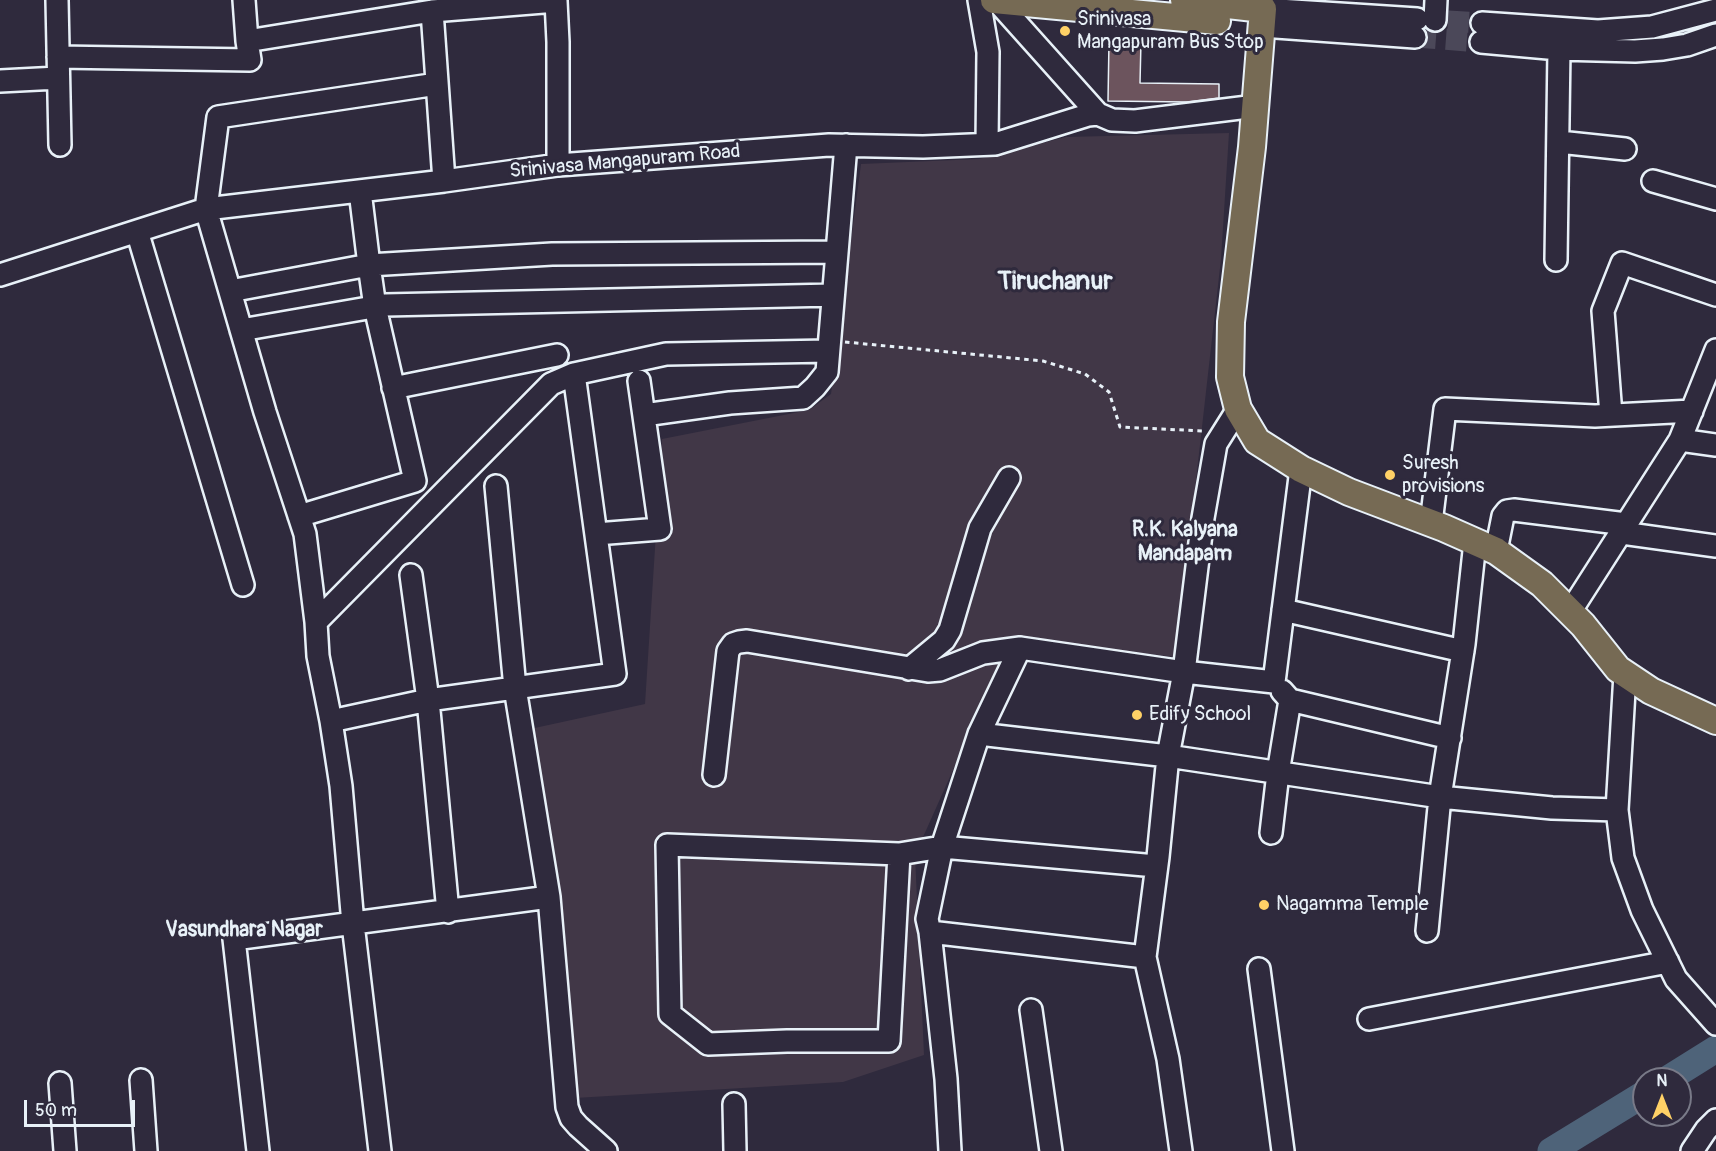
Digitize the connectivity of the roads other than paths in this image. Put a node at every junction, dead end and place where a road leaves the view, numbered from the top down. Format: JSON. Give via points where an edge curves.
{"nodes":[{"id":1,"x":57,"y":0,"type":"edge"},
{"id":2,"x":244,"y":0,"type":"edge"},
{"id":3,"x":979,"y":0,"type":"edge"},
{"id":4,"x":995,"y":0,"type":"edge"},
{"id":5,"x":1184,"y":0,"type":"edge"},
{"id":6,"x":432,"y":10,"type":"junction"},
{"id":7,"x":1716,"y":10,"type":"edge"},
{"id":8,"x":1263,"y":12,"type":"edge"},
{"id":9,"x":1426,"y":19,"type":"tunnel mouth"},
{"id":10,"x":1716,"y":35,"type":"edge"},
{"id":11,"x":247,"y":41,"type":"junction"},
{"id":12,"x":1559,"y":49,"type":"junction"},
{"id":13,"x":58,"y":68,"type":"junction"},
{"id":14,"x":0,"y":81,"type":"edge"},
{"id":15,"x":437,"y":84,"type":"junction"},
{"id":16,"x":1256,"y":106,"type":"junction"},
{"id":17,"x":1098,"y":114,"type":"junction"},
{"id":18,"x":1559,"y":142,"type":"junction"},
{"id":19,"x":987,"y":144,"type":"junction"},
{"id":20,"x":60,"y":145,"type":"dead end"},
{"id":21,"x":846,"y":145,"type":"junction"},
{"id":22,"x":1625,"y":149,"type":"dead end"},
{"id":23,"x":558,"y":165,"type":"junction"},
{"id":24,"x":444,"y":181,"type":"junction"},
{"id":25,"x":1653,"y":181,"type":"dead end"},
{"id":26,"x":360,"y":191,"type":"junction"},
{"id":27,"x":1716,"y":199,"type":"edge"},
{"id":28,"x":206,"y":209,"type":"junction"},
{"id":29,"x":137,"y":231,"type":"junction"},
{"id":30,"x":837,"y":252,"type":"junction"},
{"id":31,"x":1556,"y":260,"type":"dead end"},
{"id":32,"x":369,"y":265,"type":"junction"},
{"id":33,"x":0,"y":275,"type":"edge"},
{"id":34,"x":230,"y":291,"type":"junction"},
{"id":35,"x":1716,"y":295,"type":"edge"},
{"id":36,"x":833,"y":296,"type":"junction"},
{"id":37,"x":375,"y":307,"type":"junction"},
{"id":38,"x":241,"y":330,"type":"junction"},
{"id":39,"x":829,"y":346,"type":"junction"},
{"id":40,"x":1716,"y":350,"type":"edge"},
{"id":41,"x":557,"y":355,"type":"dead end"},
{"id":42,"x":574,"y":374,"type":"junction"},
{"id":43,"x":639,"y":381,"type":"dead end"},
{"id":44,"x":393,"y":388,"type":"junction"},
{"id":45,"x":1238,"y":409,"type":"junction"},
{"id":46,"x":1692,"y":411,"type":"junction"},
{"id":47,"x":644,"y":415,"type":"junction"},
{"id":48,"x":1611,"y":415,"type":"junction"},
{"id":49,"x":1680,"y":441,"type":"junction"},
{"id":50,"x":1716,"y":445,"type":"edge"},
{"id":51,"x":1301,"y":469,"type":"junction"},
{"id":52,"x":1009,"y":478,"type":"dead end"},
{"id":53,"x":496,"y":486,"type":"dead end"},
{"id":54,"x":299,"y":516,"type":"junction"},
{"id":55,"x":1431,"y":523,"type":"junction"},
{"id":56,"x":1624,"y":529,"type":"junction"},
{"id":57,"x":596,"y":534,"type":"junction"},
{"id":58,"x":1716,"y":546,"type":"edge"},
{"id":59,"x":1486,"y":547,"type":"junction"},
{"id":60,"x":411,"y":575,"type":"dead end"},
{"id":61,"x":243,"y":585,"type":"dead end"},
{"id":62,"x":1283,"y":610,"type":"junction"},
{"id":63,"x":1570,"y":612,"type":"junction"},
{"id":64,"x":316,"y":622,"type":"junction"},
{"id":65,"x":1020,"y":648,"type":"junction"},
{"id":66,"x":1463,"y":651,"type":"junction"},
{"id":67,"x":909,"y":669,"type":"junction"},
{"id":68,"x":1184,"y":672,"type":"junction"},
{"id":69,"x":1625,"y":674,"type":"junction"},
{"id":70,"x":1274,"y":682,"type":"junction"},
{"id":71,"x":515,"y":688,"type":"junction"},
{"id":72,"x":428,"y":700,"type":"junction"},
{"id":73,"x":1290,"y":700,"type":"junction"},
{"id":74,"x":331,"y":721,"type":"junction"},
{"id":75,"x":1716,"y":721,"type":"edge"},
{"id":76,"x":979,"y":734,"type":"junction"},
{"id":77,"x":1450,"y":738,"type":"junction"},
{"id":78,"x":1168,"y":756,"type":"junction"},
{"id":79,"x":1278,"y":773,"type":"junction"},
{"id":80,"x":714,"y":776,"type":"dead end"},
{"id":81,"x":1440,"y":797,"type":"junction"},
{"id":82,"x":1617,"y":810,"type":"junction"},
{"id":83,"x":1271,"y":833,"type":"dead end"},
{"id":84,"x":942,"y":847,"type":"junction"},
{"id":85,"x":899,"y":854,"type":"junction"},
{"id":86,"x":1156,"y":866,"type":"junction"},
{"id":87,"x":549,"y":897,"type":"junction"},
{"id":88,"x":448,"y":912,"type":"junction"},
{"id":89,"x":353,"y":924,"type":"junction"},
{"id":90,"x":1427,"y":931,"type":"dead end"},
{"id":91,"x":930,"y":932,"type":"junction"},
{"id":92,"x":1145,"y":957,"type":"junction"},
{"id":93,"x":1668,"y":962,"type":"junction"},
{"id":94,"x":1258,"y":969,"type":"dead end"},
{"id":95,"x":1030,"y":1010,"type":"dead end"},
{"id":96,"x":1370,"y":1019,"type":"dead end"},
{"id":97,"x":1716,"y":1024,"type":"edge"},
{"id":98,"x":141,"y":1080,"type":"dead end"},
{"id":99,"x":60,"y":1083,"type":"dead end"},
{"id":100,"x":734,"y":1104,"type":"dead end"},
{"id":101,"x":1716,"y":1120,"type":"edge"},
{"id":102,"x":65,"y":1151,"type":"edge"},
{"id":103,"x":146,"y":1151,"type":"edge"},
{"id":104,"x":258,"y":1151,"type":"edge"},
{"id":105,"x":380,"y":1151,"type":"edge"},
{"id":106,"x":606,"y":1151,"type":"edge"},
{"id":107,"x":735,"y":1151,"type":"edge"},
{"id":108,"x":950,"y":1151,"type":"edge"},
{"id":109,"x":1051,"y":1151,"type":"edge"},
{"id":110,"x":1181,"y":1151,"type":"edge"},
{"id":111,"x":1283,"y":1151,"type":"edge"},
{"id":112,"x":1692,"y":1151,"type":"edge"}],
"edges":[{"from":1,"to":13,"type":"street"},
{"from":2,"to":11,"type":"street"},
{"from":3,"to":19,"type":"street","via":[[988,52]]},
{"from":4,"to":8,"type":"main road"},
{"from":4,"to":17,"type":"street"},
{"from":5,"to":8,"type":"main road"},
{"from":6,"to":11,"type":"street"},
{"from":6,"to":15,"type":"street"},
{"from":6,"to":23,"type":"street","via":[[556,1]]},
{"from":7,"to":12,"type":"street","via":[[1652,27],[1482,33]]},
{"from":8,"to":9,"type":"street"},
{"from":8,"to":16,"type":"main road"},
{"from":10,"to":12,"type":"street","via":[[1663,49]]},
{"from":11,"to":13,"type":"street","via":[[250,60]]},
{"from":12,"to":18,"type":"street"},
{"from":13,"to":14,"type":"street"},
{"from":13,"to":20,"type":"street"},
{"from":15,"to":24,"type":"street"},
{"from":15,"to":28,"type":"street","via":[[218,117]]},
{"from":16,"to":17,"type":"street","name":"Srinivasa Mangapuram Road","via":[[1135,121],[1112,120]]},
{"from":16,"to":45,"type":"main road","via":[[1231,322],[1230,377]]},
{"from":17,"to":19,"type":"street","name":"Srinivasa Mangapuram Road"},
{"from":18,"to":22,"type":"street"},
{"from":18,"to":31,"type":"street"},
{"from":19,"to":21,"type":"street","name":"Srinivasa Mangapuram Road"},
{"from":21,"to":23,"type":"street","name":"Srinivasa Mangapuram Road"},
{"from":21,"to":30,"type":"street"},
{"from":23,"to":24,"type":"street","name":"Srinivasa Mangapuram Road"},
{"from":24,"to":26,"type":"street","name":"Srinivasa Mangapuram Road"},
{"from":25,"to":27,"type":"street"},
{"from":26,"to":28,"type":"street","name":"Srinivasa Mangapuram Road"},
{"from":26,"to":32,"type":"street"},
{"from":28,"to":29,"type":"street","name":"Srinivasa Mangapuram Road"},
{"from":28,"to":34,"type":"street"},
{"from":29,"to":33,"type":"street","name":"Srinivasa Mangapuram Road"},
{"from":29,"to":61,"type":"street"},
{"from":30,"to":32,"type":"street","via":[[552,254]]},
{"from":30,"to":36,"type":"street"},
{"from":32,"to":34,"type":"street"},
{"from":32,"to":37,"type":"street"},
{"from":34,"to":38,"type":"street"},
{"from":35,"to":48,"type":"street","via":[[1622,263],[1603,311]]},
{"from":36,"to":37,"type":"street"},
{"from":36,"to":39,"type":"street"},
{"from":37,"to":38,"type":"street"},
{"from":37,"to":44,"type":"street"},
{"from":38,"to":54,"type":"street"},
{"from":39,"to":42,"type":"street","via":[[666,354]]},
{"from":39,"to":47,"type":"street","via":[[827,372],[803,398]]},
{"from":40,"to":46,"type":"street"},
{"from":41,"to":44,"type":"street"},
{"from":42,"to":57,"type":"street"},
{"from":42,"to":64,"type":"street","via":[[551,384]]},
{"from":43,"to":47,"type":"street"},
{"from":44,"to":54,"type":"street","via":[[415,481]]},
{"from":45,"to":51,"type":"main road","via":[[1257,441]]},
{"from":45,"to":68,"type":"street","via":[[1216,444]]},
{"from":46,"to":48,"type":"street"},
{"from":46,"to":49,"type":"street"},
{"from":47,"to":57,"type":"street","via":[[660,529]]},
{"from":48,"to":55,"type":"street","via":[[1445,409]]},
{"from":49,"to":50,"type":"street"},
{"from":49,"to":56,"type":"street"},
{"from":51,"to":55,"type":"main road"},
{"from":51,"to":62,"type":"street"},
{"from":52,"to":67,"type":"street","via":[[980,528],[950,630],[944,640]]},
{"from":53,"to":71,"type":"street"},
{"from":54,"to":64,"type":"street","via":[[305,534]]},
{"from":55,"to":59,"type":"main road"},
{"from":56,"to":58,"type":"street"},
{"from":56,"to":59,"type":"street","via":[[1514,510],[1503,516]]},
{"from":56,"to":63,"type":"street"},
{"from":57,"to":71,"type":"street","via":[[615,674]]},
{"from":59,"to":63,"type":"main road","via":[[1542,584]]},
{"from":59,"to":66,"type":"street"},
{"from":60,"to":72,"type":"street"},
{"from":62,"to":66,"type":"street"},
{"from":62,"to":70,"type":"street"},
{"from":63,"to":69,"type":"main road"},
{"from":64,"to":74,"type":"street","via":[[318,656]]},
{"from":65,"to":67,"type":"street","via":[[983,653],[940,670]]},
{"from":65,"to":68,"type":"street"},
{"from":65,"to":76,"type":"street"},
{"from":66,"to":77,"type":"street"},
{"from":67,"to":80,"type":"street","via":[[747,641],[733,644],[728,651]]},
{"from":68,"to":70,"type":"street"},
{"from":68,"to":78,"type":"street"},
{"from":69,"to":75,"type":"main road","via":[[1651,691]]},
{"from":69,"to":82,"type":"street"},
{"from":70,"to":73,"type":"street"},
{"from":71,"to":72,"type":"street"},
{"from":71,"to":87,"type":"street"},
{"from":72,"to":74,"type":"street"},
{"from":72,"to":88,"type":"street"},
{"from":73,"to":77,"type":"street"},
{"from":73,"to":79,"type":"street"},
{"from":74,"to":89,"type":"street"},
{"from":76,"to":78,"type":"street"},
{"from":76,"to":84,"type":"street"},
{"from":77,"to":81,"type":"street"},
{"from":78,"to":79,"type":"street"},
{"from":78,"to":86,"type":"street"},
{"from":79,"to":81,"type":"street"},
{"from":79,"to":83,"type":"street"},
{"from":81,"to":82,"type":"street"},
{"from":81,"to":90,"type":"street"},
{"from":82,"to":93,"type":"street","via":[[1623,858],[1642,910]]},
{"from":84,"to":85,"type":"street"},
{"from":84,"to":86,"type":"street"},
{"from":84,"to":91,"type":"street","via":[[927,919]]},
{"from":85,"to":85,"type":"street","via":[[889,1041],[708,1044],[670,1014],[667,845]]},
{"from":86,"to":92,"type":"street"},
{"from":87,"to":88,"type":"street"},
{"from":87,"to":106,"type":"street","via":[[567,1107],[578,1126]]},
{"from":88,"to":89,"type":"street"},
{"from":89,"to":104,"type":"street","via":[[234,939]]},
{"from":89,"to":105,"type":"street"},
{"from":91,"to":92,"type":"street"},
{"from":91,"to":108,"type":"street"},
{"from":92,"to":110,"type":"street","via":[[1168,1059]]},
{"from":93,"to":96,"type":"street"},
{"from":93,"to":97,"type":"street","via":[[1676,979]]},
{"from":94,"to":111,"type":"street"},
{"from":95,"to":109,"type":"street"},
{"from":98,"to":103,"type":"street"},
{"from":99,"to":102,"type":"street"},
{"from":100,"to":107,"type":"street"},
{"from":101,"to":112,"type":"street"}]}
